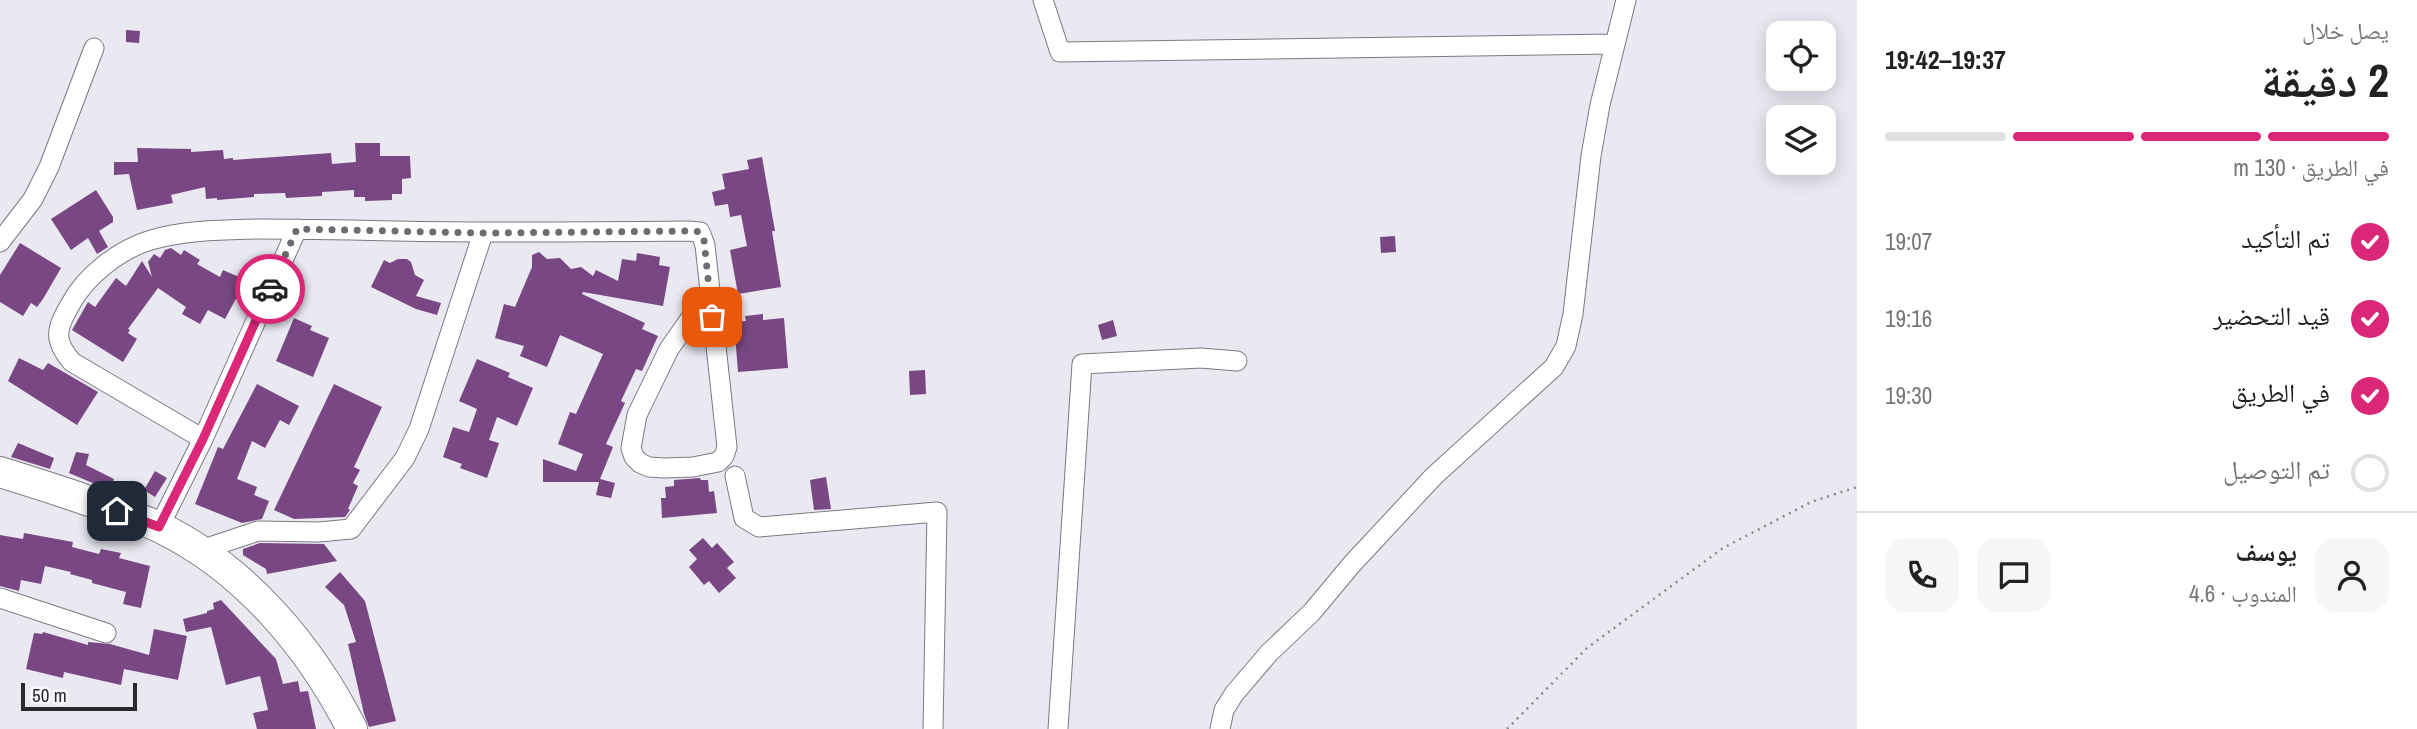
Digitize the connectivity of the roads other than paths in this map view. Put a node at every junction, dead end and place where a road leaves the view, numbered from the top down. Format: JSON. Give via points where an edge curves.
{"nodes":[{"id":1,"x":1043,"y":0,"type":"edge"},
{"id":2,"x":1626,"y":0,"type":"edge"},
{"id":3,"x":1615,"y":44,"type":"junction"},
{"id":4,"x":94,"y":48,"type":"dead end"},
{"id":5,"x":297,"y":229,"type":"junction"},
{"id":6,"x":483,"y":233,"type":"junction"},
{"id":7,"x":0,"y":242,"type":"edge"},
{"id":8,"x":709,"y":292,"type":"junction"},
{"id":9,"x":1237,"y":361,"type":"dead end"},
{"id":10,"x":203,"y":439,"type":"junction"},
{"id":11,"x":0,"y":472,"type":"edge"},
{"id":12,"x":735,"y":476,"type":"dead end"},
{"id":13,"x":159,"y":527,"type":"junction"},
{"id":14,"x":201,"y":550,"type":"junction"},
{"id":15,"x":0,"y":598,"type":"edge"},
{"id":16,"x":106,"y":633,"type":"dead end"},
{"id":17,"x":352,"y":729,"type":"edge"},
{"id":18,"x":933,"y":729,"type":"edge"},
{"id":19,"x":1058,"y":729,"type":"edge"},
{"id":20,"x":1220,"y":729,"type":"edge"}],
"edges":[{"from":1,"to":3,"type":"street","via":[[1060,52]]},
{"from":2,"to":3,"type":"street"},
{"from":3,"to":20,"type":"street","via":[[1591,156],[1573,314],[1561,357],[1434,476],[1269,653],[1234,694]]},
{"from":4,"to":7,"type":"street","via":[[49,167],[33,199]]},
{"from":5,"to":6,"type":"street"},
{"from":5,"to":10,"type":"street"},
{"from":5,"to":10,"type":"street","via":[[223,230],[150,240],[97,272],[75,296],[60,323],[59,341],[72,362]]},
{"from":6,"to":8,"type":"street","via":[[700,232]]},
{"from":6,"to":14,"type":"street","via":[[419,429],[405,458],[351,529],[258,531]]},
{"from":8,"to":8,"type":"street","via":[[669,349],[637,415],[631,448],[634,457],[649,467],[707,465],[724,456],[727,439]]},
{"from":9,"to":19,"type":"street","via":[[1202,358],[1082,364]]},
{"from":10,"to":13,"type":"street"},
{"from":11,"to":13,"type":"main road"},
{"from":12,"to":18,"type":"street","via":[[744,518],[760,527],[937,512]]},
{"from":13,"to":14,"type":"main road"},
{"from":14,"to":17,"type":"main road","via":[[240,581],[286,629]]},
{"from":15,"to":16,"type":"street"}]}
